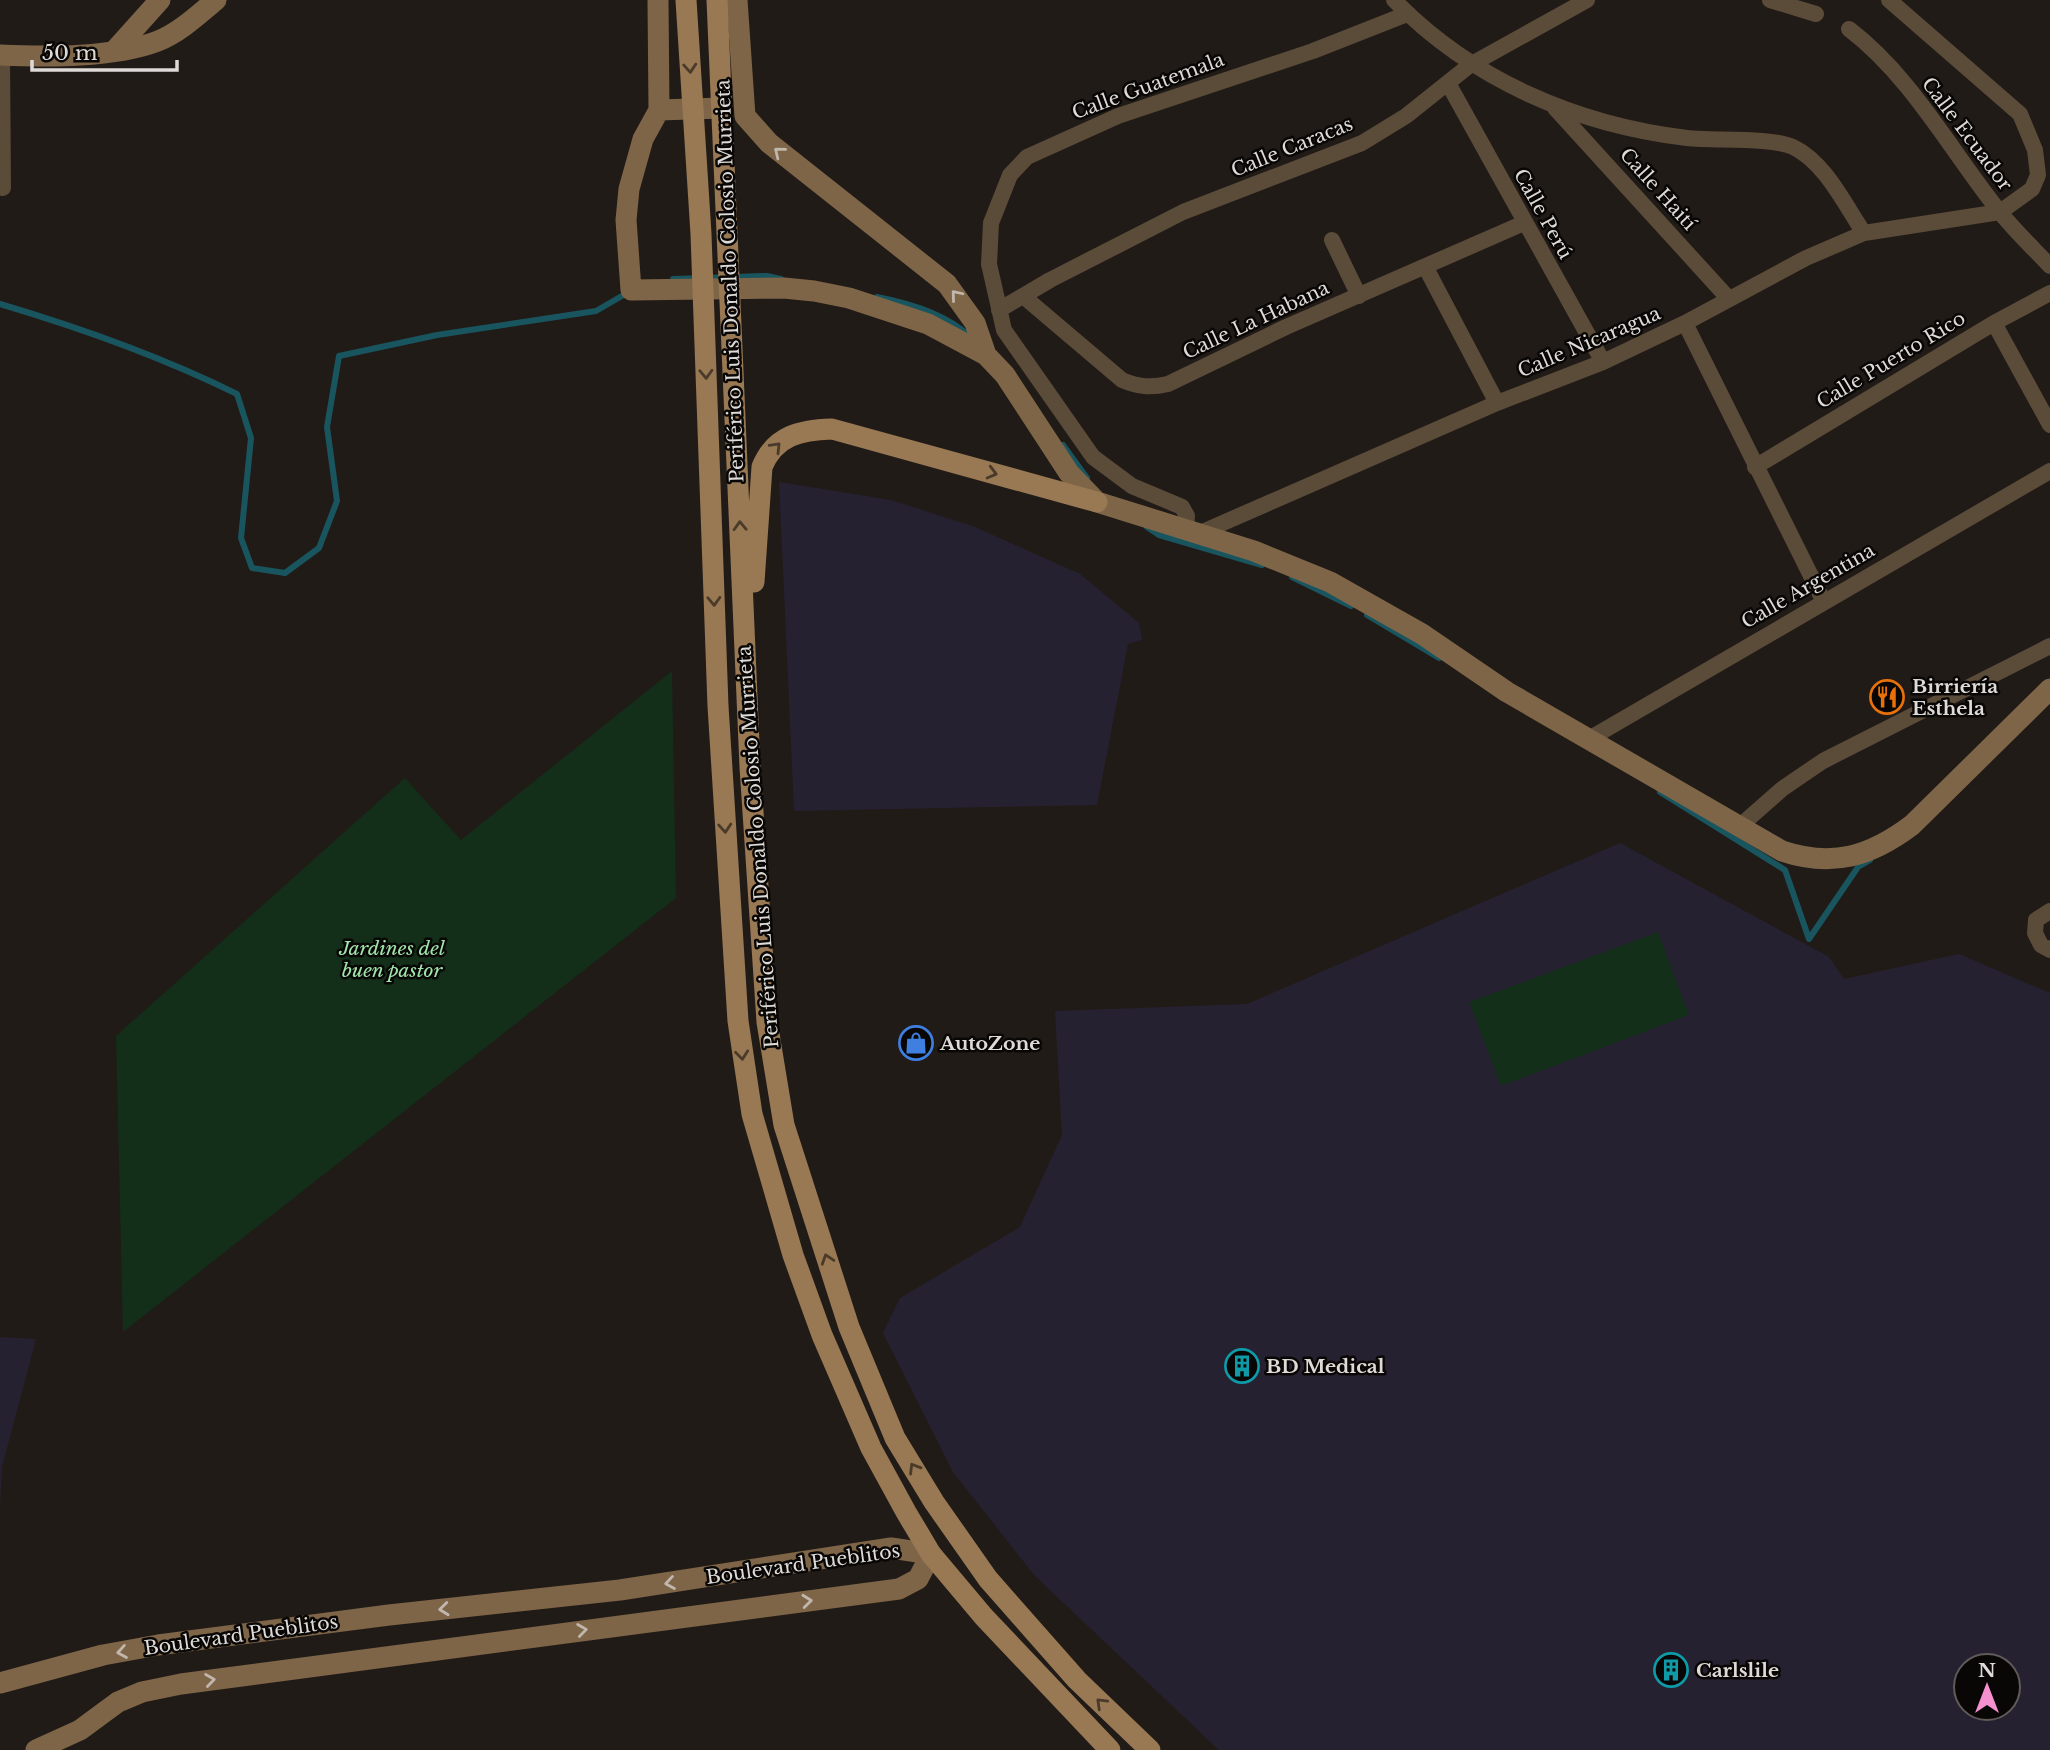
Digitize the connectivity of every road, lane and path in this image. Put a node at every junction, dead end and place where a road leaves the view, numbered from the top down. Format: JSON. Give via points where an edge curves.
{"nodes":[{"id":1,"x":160,"y":0,"type":"edge"},
{"id":2,"x":216,"y":0,"type":"edge"},
{"id":3,"x":658,"y":0,"type":"edge"},
{"id":4,"x":686,"y":0,"type":"edge"},
{"id":5,"x":717,"y":0,"type":"edge"},
{"id":6,"x":737,"y":0,"type":"edge"},
{"id":7,"x":1394,"y":0,"type":"edge"},
{"id":8,"x":1587,"y":0,"type":"edge"},
{"id":9,"x":1770,"y":0,"type":"edge"},
{"id":10,"x":1889,"y":0,"type":"edge"},
{"id":11,"x":1407,"y":14,"type":"junction"},
{"id":12,"x":1816,"y":14,"type":"dead end"},
{"id":13,"x":1849,"y":29,"type":"dead end"},
{"id":14,"x":116,"y":49,"type":"junction"},
{"id":15,"x":1,"y":55,"type":"edge"},
{"id":16,"x":1470,"y":65,"type":"junction"},
{"id":17,"x":1449,"y":85,"type":"junction"},
{"id":18,"x":722,"y":108,"type":"junction"},
{"id":19,"x":1555,"y":108,"type":"junction"},
{"id":20,"x":693,"y":109,"type":"junction"},
{"id":21,"x":659,"y":110,"type":"junction"},
{"id":22,"x":3,"y":188,"type":"dead end"},
{"id":23,"x":2000,"y":212,"type":"junction"},
{"id":24,"x":1524,"y":223,"type":"junction"},
{"id":25,"x":1864,"y":233,"type":"junction"},
{"id":26,"x":1332,"y":240,"type":"dead end"},
{"id":27,"x":2050,"y":266,"type":"edge"},
{"id":28,"x":1426,"y":268,"type":"junction"},
{"id":29,"x":2050,"y":293,"type":"edge"},
{"id":30,"x":1023,"y":296,"type":"junction"},
{"id":31,"x":1359,"y":296,"type":"junction"},
{"id":32,"x":1729,"y":299,"type":"junction"},
{"id":33,"x":999,"y":310,"type":"junction"},
{"id":34,"x":1685,"y":323,"type":"junction"},
{"id":35,"x":1994,"y":323,"type":"junction"},
{"id":36,"x":986,"y":355,"type":"junction"},
{"id":37,"x":1603,"y":362,"type":"junction"},
{"id":38,"x":1497,"y":403,"type":"junction"},
{"id":39,"x":2050,"y":425,"type":"edge"},
{"id":40,"x":1755,"y":467,"type":"junction"},
{"id":41,"x":2050,"y":471,"type":"edge"},
{"id":42,"x":1097,"y":502,"type":"junction"},
{"id":43,"x":1193,"y":531,"type":"junction"},
{"id":44,"x":1823,"y":600,"type":"junction"},
{"id":45,"x":2050,"y":646,"type":"edge"},
{"id":46,"x":747,"y":681,"type":"junction"},
{"id":47,"x":2050,"y":689,"type":"edge"},
{"id":48,"x":1589,"y":739,"type":"junction"},
{"id":49,"x":1740,"y":826,"type":"junction"},
{"id":50,"x":2050,"y":911,"type":"edge"},
{"id":51,"x":2050,"y":950,"type":"edge"},
{"id":52,"x":934,"y":1502,"type":"junction"},
{"id":53,"x":931,"y":1554,"type":"junction"},
{"id":54,"x":988,"y":1578,"type":"junction"},
{"id":55,"x":620,"y":1590,"type":"junction"},
{"id":56,"x":522,"y":1602,"type":"junction"},
{"id":57,"x":624,"y":1624,"type":"junction"},
{"id":58,"x":529,"y":1638,"type":"junction"},
{"id":59,"x":0,"y":1683,"type":"edge"},
{"id":60,"x":0,"y":1698,"type":"edge"},
{"id":61,"x":36,"y":1750,"type":"edge"},
{"id":62,"x":1110,"y":1750,"type":"edge"},
{"id":63,"x":1150,"y":1750,"type":"edge"}],
"edges":[{"from":1,"to":14,"type":"street"},
{"from":2,"to":14,"type":"street","via":[[172,34]]},
{"from":3,"to":21,"type":"street"},
{"from":4,"to":20,"type":"main road","name":"Periférico Luis Donaldo Colosio Murrieta","one_way":true},
{"from":5,"to":18,"type":"main road","name":"Periférico Luis Donaldo Colosio Murrieta"},
{"from":36,"to":6,"type":"street","one_way":true,"via":[[975,323],[947,284],[779,151],[745,116]]},
{"from":7,"to":11,"type":"street"},
{"from":8,"to":16,"type":"street","name":"Calle Caracas"},
{"from":9,"to":12,"type":"street"},
{"from":10,"to":23,"type":"street","via":[[2020,114],[2029,130],[2038,175],[2032,189]]},
{"from":11,"to":16,"type":"street"},
{"from":11,"to":33,"type":"street","name":"Calle Guatemala","via":[[1118,116],[1027,157],[1010,175],[991,223],[989,264]]},
{"from":13,"to":23,"type":"street","name":"Calle Ecuador","via":[[1907,89]]},
{"from":14,"to":15,"type":"street","via":[[67,56]]},
{"from":15,"to":22,"type":"street"},
{"from":16,"to":17,"type":"street","name":"Calle Caracas"},
{"from":16,"to":19,"type":"street"},
{"from":17,"to":24,"type":"street","name":"Calle Perú"},
{"from":17,"to":30,"type":"street","name":"Calle Caracas","via":[[1362,143],[1183,212]]},
{"from":18,"to":20,"type":"street"},
{"from":46,"to":18,"type":"main road","name":"Periférico Luis Donaldo Colosio Murrieta","one_way":true},
{"from":19,"to":25,"type":"street","via":[[1661,135],[1792,146],[1819,167]]},
{"from":19,"to":32,"type":"street","name":"Calle Haití"},
{"from":20,"to":21,"type":"street"},
{"from":20,"to":53,"type":"main road","name":"Periférico Luis Donaldo Colosio Murrieta","one_way":true,"via":[[718,706],[738,1021],[746,1080],[771,1186],[822,1335],[871,1448]]},
{"from":21,"to":36,"type":"street","via":[[643,139],[629,189],[626,220],[631,290],[814,291],[928,324]]},
{"from":23,"to":25,"type":"street","name":"Calle Nicaragua"},
{"from":23,"to":27,"type":"street","name":"Calle Ecuador"},
{"from":24,"to":28,"type":"street","name":"Calle La Habana"},
{"from":24,"to":37,"type":"street","name":"Calle Perú"},
{"from":25,"to":32,"type":"street","name":"Calle Nicaragua"},
{"from":26,"to":31,"type":"street"},
{"from":28,"to":31,"type":"street","name":"Calle La Habana"},
{"from":28,"to":38,"type":"street"},
{"from":29,"to":35,"type":"street","name":"Calle Puerto Rico"},
{"from":30,"to":31,"type":"street","name":"Calle La Habana","via":[[1122,380],[1153,388]]},
{"from":30,"to":33,"type":"street","name":"Calle Caracas"},
{"from":32,"to":34,"type":"street","name":"Calle Nicaragua"},
{"from":33,"to":43,"type":"street","name":"Calle Guatemala","via":[[1004,330],[1093,457],[1132,486],[1182,507]]},
{"from":34,"to":37,"type":"street","name":"Calle Nicaragua"},
{"from":34,"to":40,"type":"street"},
{"from":35,"to":39,"type":"street"},
{"from":35,"to":40,"type":"street","name":"Calle Puerto Rico"},
{"from":36,"to":42,"type":"street","via":[[1005,375],[1069,473]]},
{"from":37,"to":38,"type":"street","name":"Calle Nicaragua"},
{"from":38,"to":43,"type":"street","name":"Calle Nicaragua"},
{"from":40,"to":44,"type":"street"},
{"from":41,"to":44,"type":"street","name":"Calle Argentina"},
{"from":42,"to":43,"type":"street"},
{"from":46,"to":42,"type":"main road","one_way":true,"via":[[762,467],[771,450],[795,432],[832,429]]},
{"from":43,"to":48,"type":"street","via":[[1330,582]]},
{"from":44,"to":48,"type":"street","name":"Calle Argentina"},
{"from":45,"to":49,"type":"street","via":[[1823,761]]},
{"from":52,"to":46,"type":"main road","name":"Periférico Luis Donaldo Colosio Murrieta","one_way":true,"via":[[895,1438],[849,1327],[783,1125],[767,1022]]},
{"from":47,"to":49,"type":"street","via":[[1912,825],[1867,853],[1833,860],[1798,856]]},
{"from":48,"to":49,"type":"street"},
{"from":50,"to":51,"type":"street","via":[[2036,920],[2035,926],[2037,939]]},
{"from":52,"to":53,"type":"main road"},
{"from":52,"to":54,"type":"main road","name":"Periférico Luis Donaldo Colosio Murrieta"},
{"from":53,"to":54,"type":"main road"},
{"from":53,"to":55,"type":"street","name":"Boulevard Pueblitos","one_way":true,"via":[[880,1549]]},
{"from":57,"to":53,"type":"street","name":"Boulevard Pueblitos","one_way":true,"via":[[899,1589],[918,1579]]},
{"from":53,"to":62,"type":"main road","name":"Periférico Luis Donaldo Colosio Murrieta"},
{"from":63,"to":54,"type":"main road","name":"Periférico Luis Donaldo Colosio Murrieta","one_way":true,"via":[[1077,1679]]},
{"from":55,"to":56,"type":"street","name":"Boulevard Pueblitos"},
{"from":55,"to":57,"type":"street","via":[[606,1603],[605,1611]]},
{"from":56,"to":58,"type":"street","via":[[536,1615],[536,1628]]},
{"from":56,"to":59,"type":"street","name":"Boulevard Pueblitos","one_way":true,"via":[[159,1645]]},
{"from":58,"to":57,"type":"street","name":"Boulevard Pueblitos","one_way":true},
{"from":61,"to":58,"type":"street","name":"Boulevard Pueblitos","one_way":true,"via":[[80,1730],[118,1702],[142,1692]]},
{"from":59,"to":60,"type":"street"}]}
